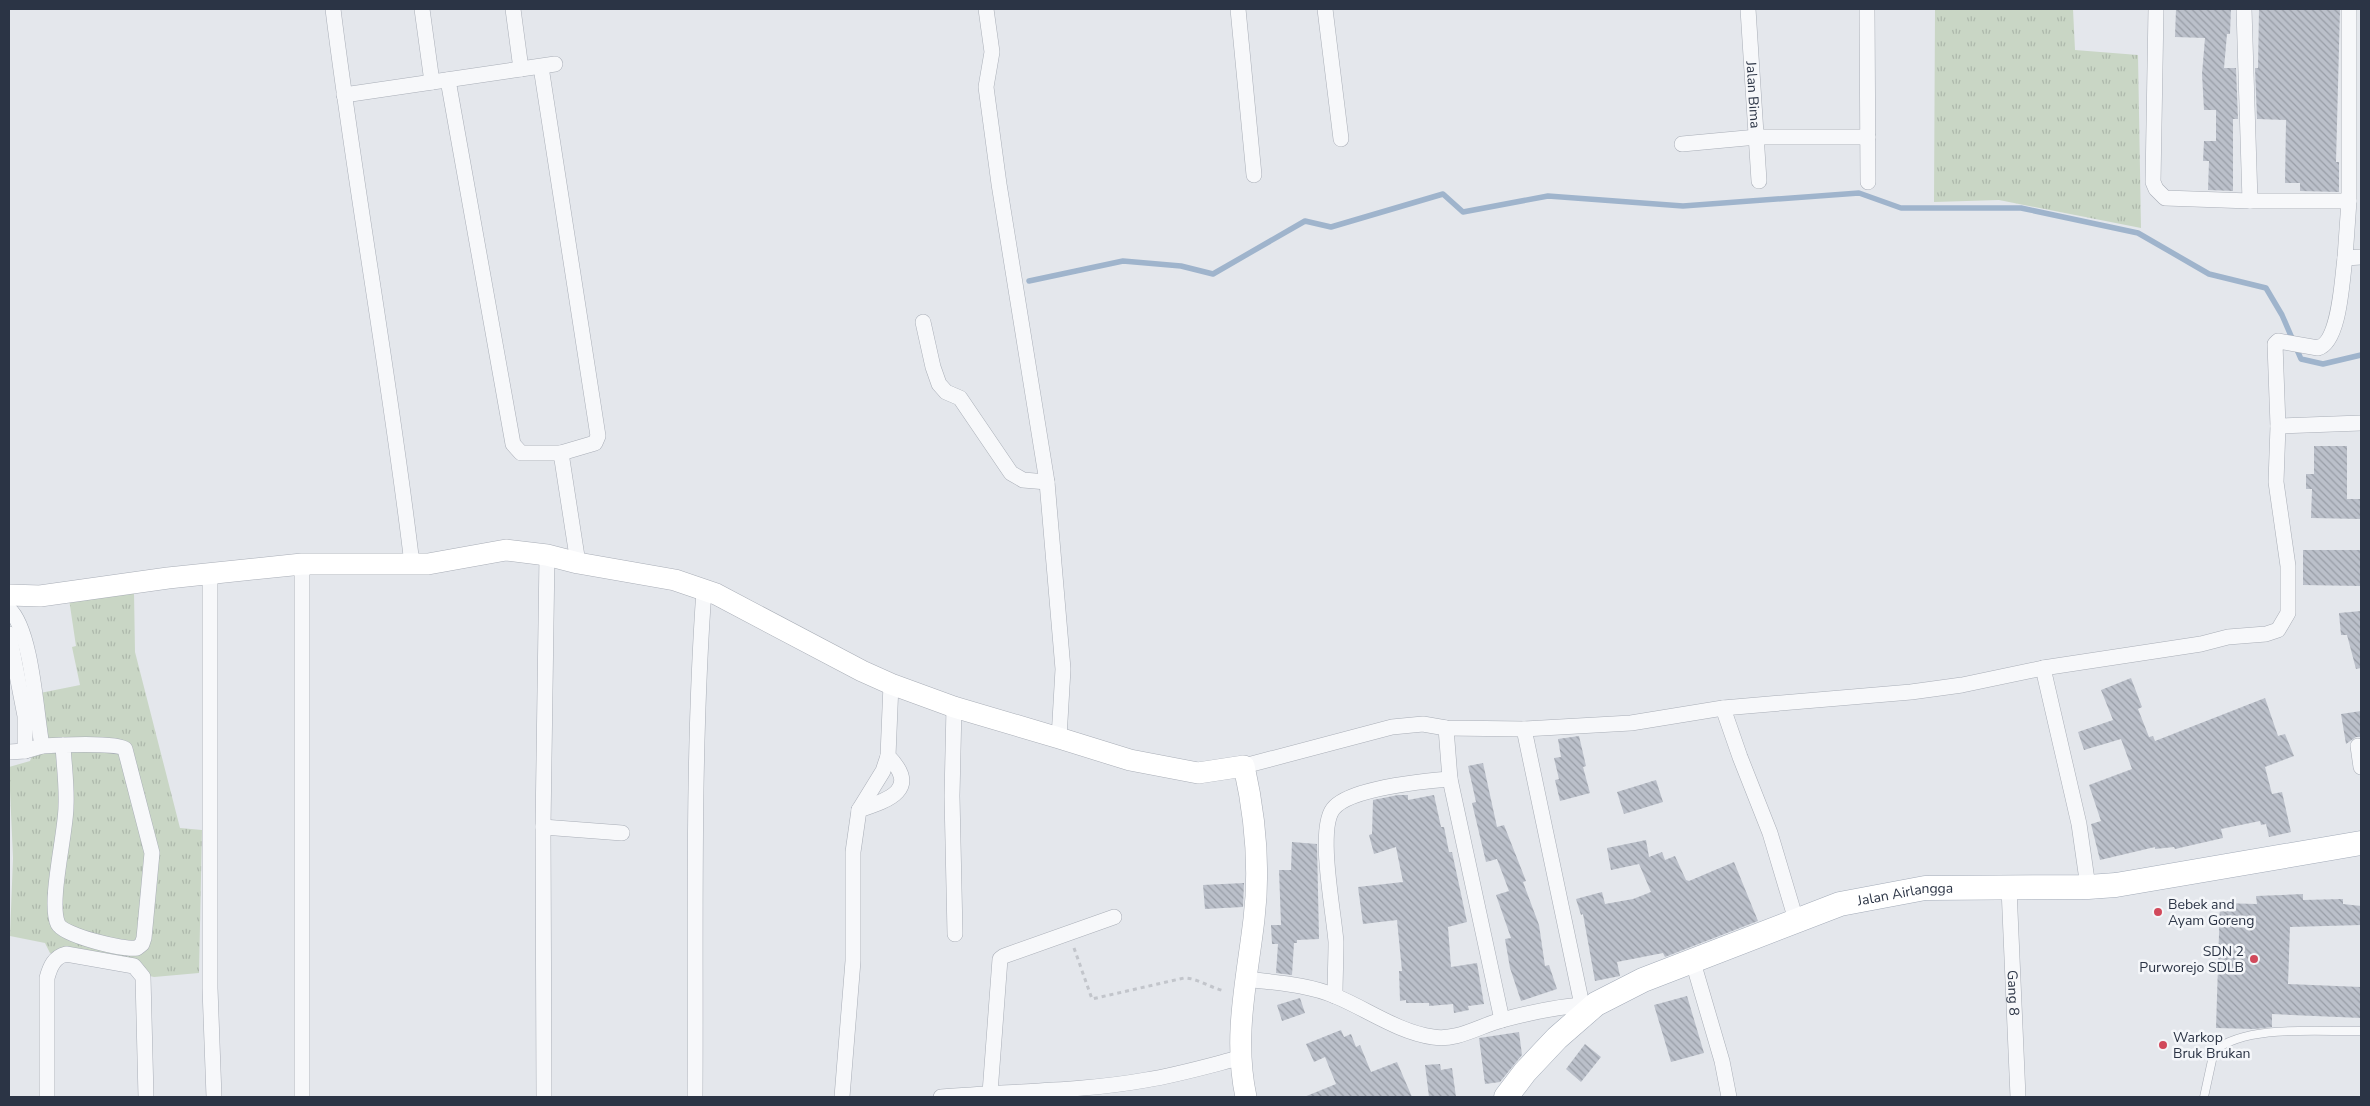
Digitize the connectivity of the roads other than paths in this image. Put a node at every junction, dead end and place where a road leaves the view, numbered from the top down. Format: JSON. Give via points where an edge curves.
{"nodes":[{"id":1,"x":332,"y":9,"type":"edge"},
{"id":2,"x":422,"y":9,"type":"edge"},
{"id":3,"x":513,"y":9,"type":"edge"},
{"id":4,"x":986,"y":9,"type":"edge"},
{"id":5,"x":1238,"y":9,"type":"edge"},
{"id":6,"x":1325,"y":9,"type":"edge"},
{"id":7,"x":1748,"y":9,"type":"edge"},
{"id":8,"x":1867,"y":9,"type":"edge"},
{"id":9,"x":2156,"y":9,"type":"edge"},
{"id":10,"x":2244,"y":9,"type":"edge"},
{"id":11,"x":2349,"y":9,"type":"edge"},
{"id":12,"x":521,"y":69,"type":"junction"},
{"id":13,"x":448,"y":80,"type":"junction"},
{"id":14,"x":432,"y":82,"type":"junction"},
{"id":15,"x":344,"y":95,"type":"junction"},
{"id":16,"x":1757,"y":137,"type":"junction"},
{"id":17,"x":1868,"y":137,"type":"junction"},
{"id":18,"x":1341,"y":139,"type":"dead end"},
{"id":19,"x":1682,"y":144,"type":"dead end"},
{"id":20,"x":1254,"y":175,"type":"dead end"},
{"id":21,"x":1760,"y":181,"type":"dead end"},
{"id":22,"x":1868,"y":182,"type":"dead end"},
{"id":23,"x":2250,"y":201,"type":"junction"},
{"id":24,"x":2349,"y":202,"type":"junction"},
{"id":25,"x":2361,"y":257,"type":"edge"},
{"id":26,"x":2345,"y":258,"type":"junction"},
{"id":27,"x":923,"y":322,"type":"dead end"},
{"id":28,"x":2361,"y":423,"type":"edge"},
{"id":29,"x":2278,"y":426,"type":"junction"},
{"id":30,"x":560,"y":453,"type":"junction"},
{"id":31,"x":1047,"y":482,"type":"junction"},
{"id":32,"x":547,"y":555,"type":"junction"},
{"id":33,"x":578,"y":563,"type":"junction"},
{"id":34,"x":302,"y":564,"type":"junction"},
{"id":35,"x":412,"y":564,"type":"junction"},
{"id":36,"x":210,"y":574,"type":"junction"},
{"id":37,"x":704,"y":590,"type":"junction"},
{"id":38,"x":9,"y":596,"type":"edge"},
{"id":39,"x":9,"y":610,"type":"edge"},
{"id":40,"x":9,"y":634,"type":"edge"},
{"id":41,"x":2043,"y":668,"type":"junction"},
{"id":42,"x":891,"y":684,"type":"junction"},
{"id":43,"x":954,"y":707,"type":"junction"},
{"id":44,"x":1723,"y":708,"type":"junction"},
{"id":45,"x":1446,"y":728,"type":"junction"},
{"id":46,"x":1524,"y":729,"type":"junction"},
{"id":47,"x":1059,"y":738,"type":"junction"},
{"id":48,"x":63,"y":745,"type":"junction"},
{"id":49,"x":42,"y":746,"type":"junction"},
{"id":50,"x":2358,"y":746,"type":"dead end"},
{"id":51,"x":25,"y":751,"type":"junction"},
{"id":52,"x":9,"y":752,"type":"edge"},
{"id":53,"x":888,"y":756,"type":"junction"},
{"id":54,"x":1244,"y":766,"type":"junction"},
{"id":55,"x":2361,"y":767,"type":"edge"},
{"id":56,"x":1450,"y":779,"type":"junction"},
{"id":57,"x":859,"y":810,"type":"junction"},
{"id":58,"x":543,"y":827,"type":"junction"},
{"id":59,"x":622,"y":833,"type":"dead end"},
{"id":60,"x":2361,"y":843,"type":"edge"},
{"id":61,"x":2088,"y":887,"type":"junction"},
{"id":62,"x":2009,"y":888,"type":"junction"},
{"id":63,"x":1114,"y":917,"type":"dead end"},
{"id":64,"x":1796,"y":920,"type":"junction"},
{"id":65,"x":955,"y":934,"type":"dead end"},
{"id":66,"x":1693,"y":962,"type":"junction"},
{"id":67,"x":1245,"y":987,"type":"junction"},
{"id":68,"x":1335,"y":996,"type":"junction"},
{"id":69,"x":1589,"y":1004,"type":"junction"},
{"id":70,"x":1502,"y":1020,"type":"junction"},
{"id":71,"x":2361,"y":1031,"type":"edge"},
{"id":72,"x":1239,"y":1058,"type":"junction"},
{"id":73,"x":990,"y":1093,"type":"junction"},
{"id":74,"x":1036,"y":1095,"type":"edge"},
{"id":75,"x":47,"y":1097,"type":"edge"},
{"id":76,"x":146,"y":1097,"type":"edge"},
{"id":77,"x":214,"y":1097,"type":"edge"},
{"id":78,"x":302,"y":1097,"type":"edge"},
{"id":79,"x":544,"y":1097,"type":"edge"},
{"id":80,"x":696,"y":1097,"type":"edge"},
{"id":81,"x":842,"y":1097,"type":"edge"},
{"id":82,"x":941,"y":1097,"type":"edge"},
{"id":83,"x":1246,"y":1097,"type":"edge"},
{"id":84,"x":1506,"y":1097,"type":"edge"},
{"id":85,"x":1729,"y":1097,"type":"edge"},
{"id":86,"x":2018,"y":1097,"type":"edge"},
{"id":87,"x":2204,"y":1097,"type":"edge"}],
"edges":[{"from":1,"to":15,"type":"street"},
{"from":2,"to":14,"type":"street"},
{"from":3,"to":12,"type":"street"},
{"from":4,"to":31,"type":"street","via":[[992,52],[986,87]]},
{"from":5,"to":20,"type":"street"},
{"from":6,"to":18,"type":"street"},
{"from":7,"to":16,"type":"street","name":"Jalan Bima"},
{"from":8,"to":17,"type":"street"},
{"from":9,"to":23,"type":"street","via":[[2153,182],[2156,189],[2165,198]]},
{"from":10,"to":23,"type":"street"},
{"from":11,"to":24,"type":"street"},
{"from":12,"to":13,"type":"street"},
{"from":12,"to":30,"type":"street","via":[[548,66],[598,436],[595,442]]},
{"from":13,"to":14,"type":"street"},
{"from":13,"to":30,"type":"street","via":[[514,447],[521,453]]},
{"from":14,"to":15,"type":"street"},
{"from":15,"to":35,"type":"street","via":[[397,436]]},
{"from":16,"to":17,"type":"street"},
{"from":16,"to":19,"type":"street"},
{"from":16,"to":21,"type":"street","name":"Jalan Bima"},
{"from":17,"to":22,"type":"street"},
{"from":23,"to":24,"type":"street"},
{"from":24,"to":26,"type":"street"},
{"from":25,"to":26,"type":"street"},
{"from":26,"to":29,"type":"street","via":[[2338,313],[2330,340],[2318,348],[2278,341],[2275,344]]},
{"from":27,"to":31,"type":"street","via":[[932,367],[939,384],[965,404],[1011,472],[1023,480]]},
{"from":28,"to":29,"type":"street"},
{"from":29,"to":41,"type":"street","via":[[2276,482],[2288,566],[2288,614],[2278,630]]},
{"from":30,"to":33,"type":"street"},
{"from":31,"to":47,"type":"street","via":[[1063,669]]},
{"from":32,"to":33,"type":"street"},
{"from":32,"to":35,"type":"street","via":[[506,550]]},
{"from":32,"to":58,"type":"street"},
{"from":33,"to":37,"type":"street","via":[[675,580]]},
{"from":34,"to":35,"type":"street"},
{"from":34,"to":36,"type":"street"},
{"from":34,"to":78,"type":"street"},
{"from":36,"to":38,"type":"street","via":[[54,594]]},
{"from":36,"to":77,"type":"street","via":[[210,988]]},
{"from":37,"to":42,"type":"street"},
{"from":37,"to":80,"type":"street","via":[[696,773]]},
{"from":39,"to":49,"type":"street","via":[[18,620],[31,670]]},
{"from":40,"to":51,"type":"street","via":[[25,716]]},
{"from":41,"to":44,"type":"street","via":[[1910,692]]},
{"from":41,"to":61,"type":"street","via":[[2075,807]]},
{"from":42,"to":43,"type":"street"},
{"from":42,"to":53,"type":"street"},
{"from":43,"to":47,"type":"street"},
{"from":43,"to":65,"type":"street"},
{"from":44,"to":46,"type":"street","via":[[1631,723]]},
{"from":44,"to":64,"type":"street","via":[[1770,833]]},
{"from":45,"to":46,"type":"street"},
{"from":45,"to":54,"type":"street","via":[[1423,724],[1392,727]]},
{"from":45,"to":56,"type":"street"},
{"from":46,"to":69,"type":"street"},
{"from":47,"to":54,"type":"street","via":[[1130,760],[1198,772]]},
{"from":48,"to":48,"type":"street","via":[[66,806],[56,895],[58,924],[73,936],[137,948],[144,938],[152,853],[128,754],[122,746]]},
{"from":48,"to":49,"type":"street"},
{"from":49,"to":51,"type":"street"},
{"from":50,"to":55,"type":"street"},
{"from":51,"to":52,"type":"street"},
{"from":53,"to":57,"type":"street","via":[[883,771]]},
{"from":53,"to":57,"type":"street","via":[[902,774],[900,788],[886,800]]},
{"from":54,"to":67,"type":"street","via":[[1252,809],[1255,856],[1254,916]]},
{"from":56,"to":68,"type":"street","via":[[1405,782],[1370,792],[1343,802],[1330,815],[1326,838],[1336,942]]},
{"from":56,"to":70,"type":"street"},
{"from":57,"to":81,"type":"street","via":[[853,852],[853,961]]},
{"from":58,"to":59,"type":"street"},
{"from":58,"to":79,"type":"street"},
{"from":60,"to":61,"type":"main road","name":"Jalan Airlangga","via":[[2152,880]]},
{"from":61,"to":62,"type":"main road","name":"Jalan Airlangga"},
{"from":62,"to":64,"type":"main road","name":"Jalan Airlangga","via":[[1925,888],[1840,904]]},
{"from":62,"to":86,"type":"street","name":"Gang 8"},
{"from":63,"to":73,"type":"street","via":[[1000,960]]},
{"from":64,"to":66,"type":"main road","name":"Jalan Airlangga"},
{"from":66,"to":69,"type":"main road","name":"Jalan Airlangga"},
{"from":66,"to":85,"type":"street","via":[[1722,1061]]},
{"from":67,"to":68,"type":"street","via":[[1301,985]]},
{"from":67,"to":72,"type":"street"},
{"from":68,"to":70,"type":"street","via":[[1387,1021],[1432,1037],[1450,1038]]},
{"from":69,"to":70,"type":"street"},
{"from":69,"to":84,"type":"main road","name":"Jalan Airlangga"},
{"from":71,"to":87,"type":"lane","via":[[2253,1034],[2230,1042],[2214,1051]]},
{"from":72,"to":74,"type":"street","via":[[1146,1080]]},
{"from":72,"to":83,"type":"street"},
{"from":73,"to":74,"type":"street"},
{"from":73,"to":82,"type":"street"},
{"from":75,"to":76,"type":"street","via":[[47,978],[53,962],[66,954],[134,966],[143,977]]}]}
